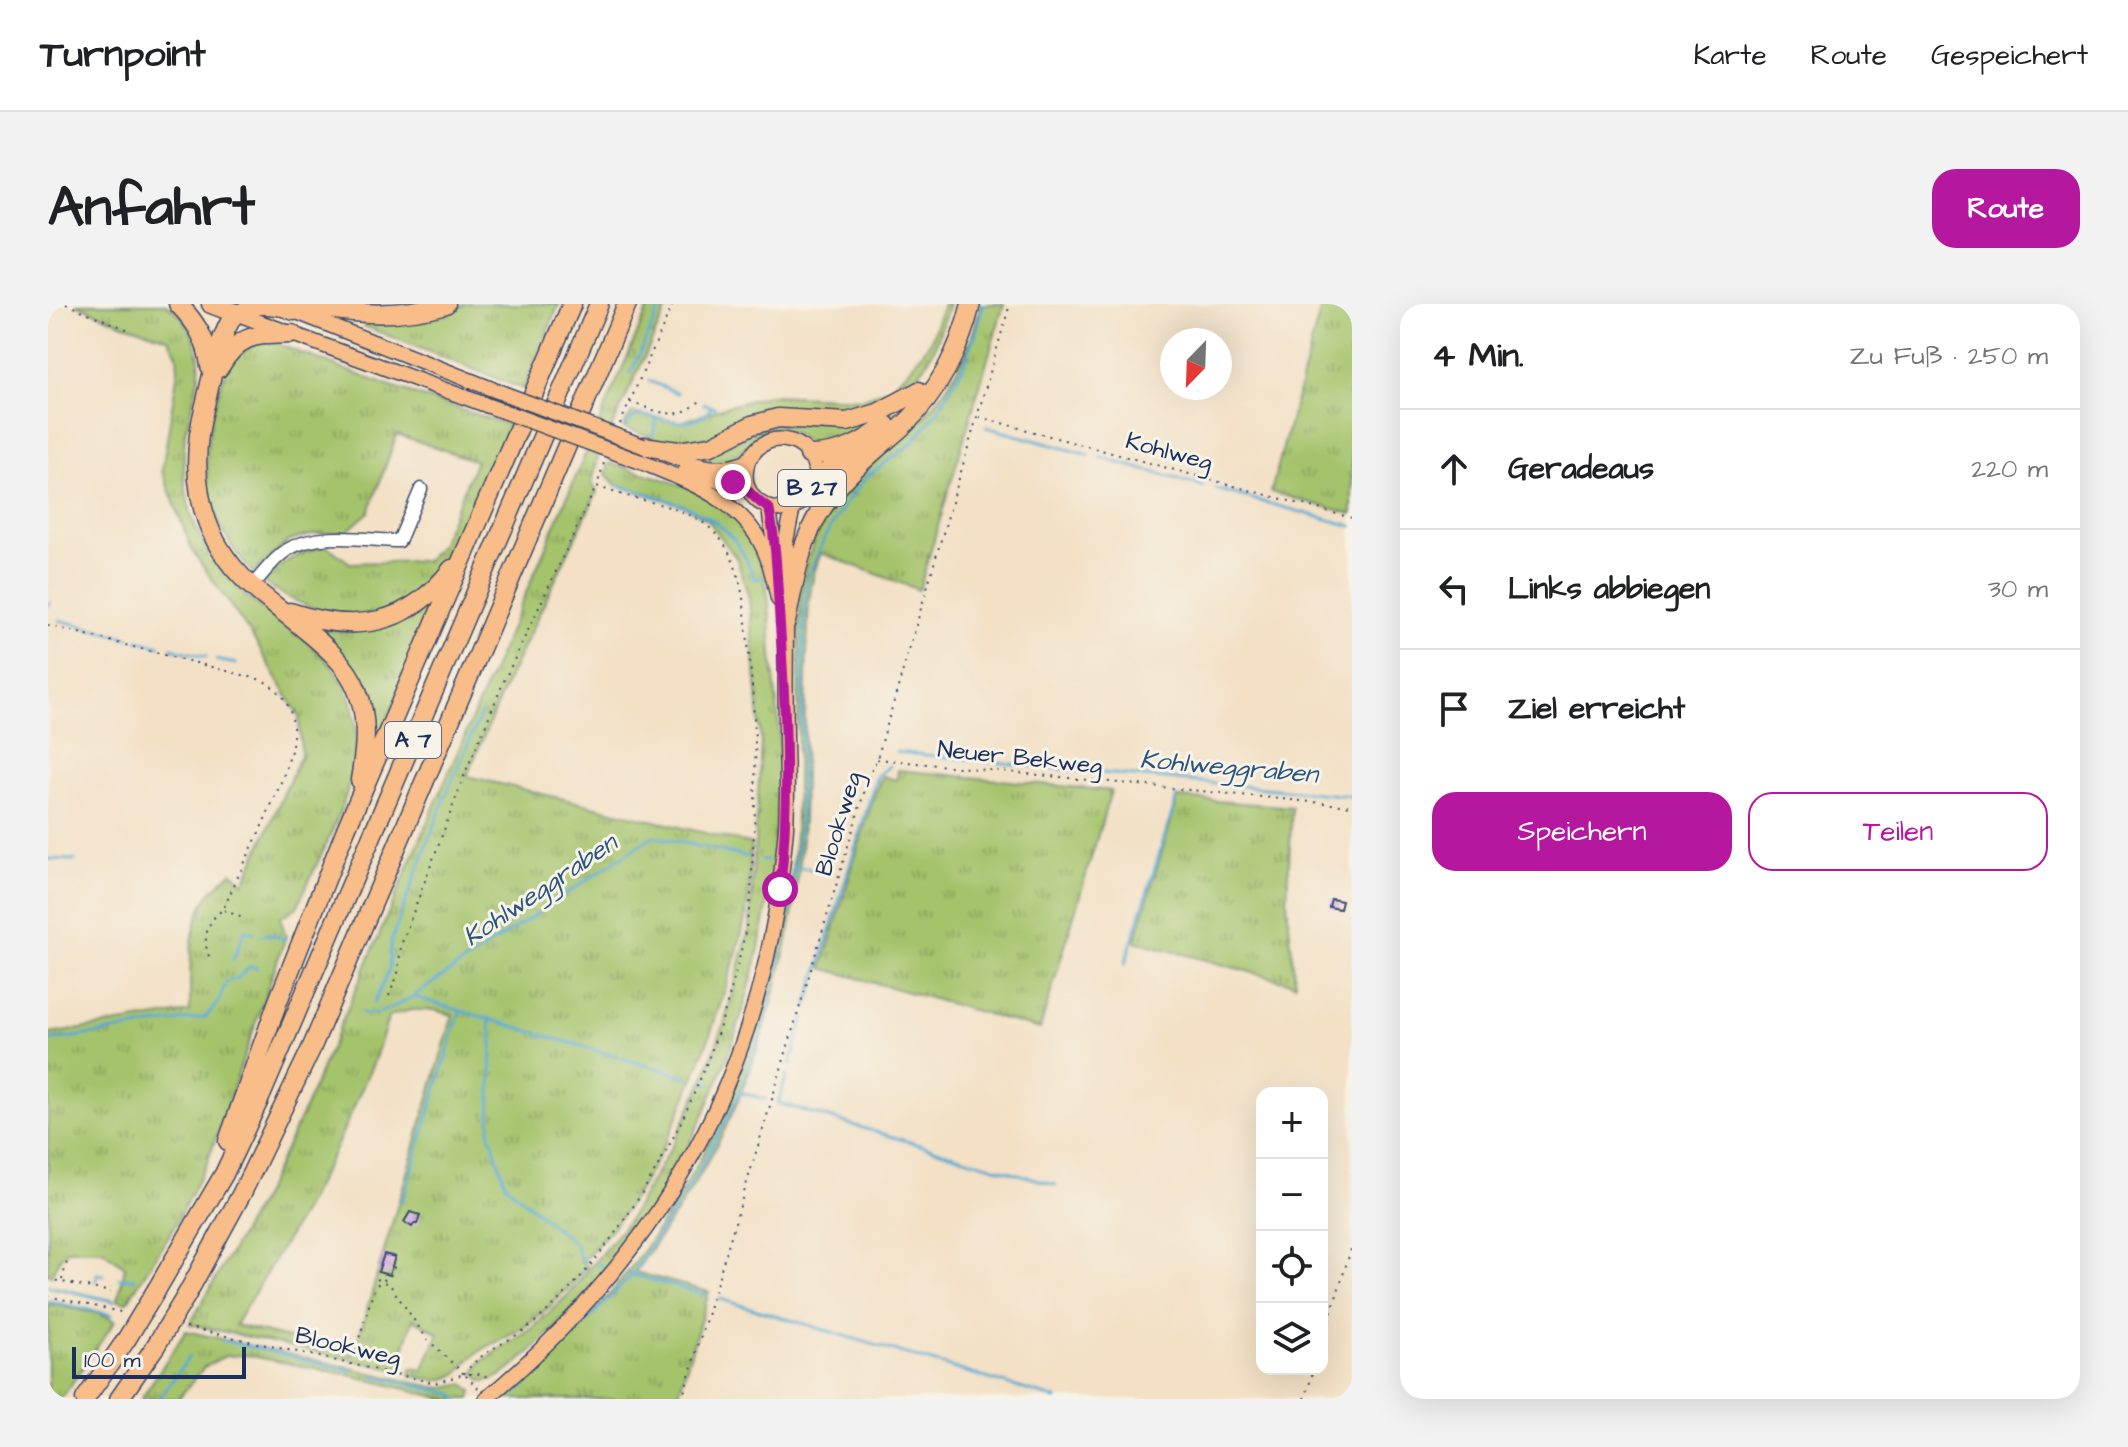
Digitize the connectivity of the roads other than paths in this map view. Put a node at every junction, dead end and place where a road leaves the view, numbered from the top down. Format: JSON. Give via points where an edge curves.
{"nodes":[{"id":1,"x":178,"y":304,"type":"edge"},
{"id":2,"x":211,"y":304,"type":"edge"},
{"id":3,"x":276,"y":304,"type":"edge"},
{"id":4,"x":446,"y":304,"type":"edge"},
{"id":5,"x":572,"y":304,"type":"edge"},
{"id":6,"x":599,"y":304,"type":"edge"},
{"id":7,"x":627,"y":304,"type":"edge"},
{"id":8,"x":959,"y":304,"type":"edge"},
{"id":9,"x":971,"y":304,"type":"edge"},
{"id":10,"x":299,"y":308,"type":"edge"},
{"id":11,"x":235,"y":313,"type":"junction"},
{"id":12,"x":292,"y":334,"type":"junction"},
{"id":13,"x":211,"y":381,"type":"junction"},
{"id":14,"x":919,"y":391,"type":"junction"},
{"id":15,"x":884,"y":441,"type":"junction"},
{"id":16,"x":642,"y":454,"type":"junction"},
{"id":17,"x":809,"y":455,"type":"junction"},
{"id":18,"x":748,"y":461,"type":"junction"},
{"id":19,"x":814,"y":484,"type":"junction"},
{"id":20,"x":747,"y":487,"type":"junction"},
{"id":21,"x":421,"y":489,"type":"dead end"},
{"id":22,"x":793,"y":507,"type":"junction"},
{"id":23,"x":769,"y":508,"type":"junction"},
{"id":24,"x":467,"y":548,"type":"junction"},
{"id":25,"x":252,"y":586,"type":"junction"},
{"id":26,"x":778,"y":599,"type":"junction"},
{"id":27,"x":280,"y":609,"type":"junction"},
{"id":28,"x":786,"y":622,"type":"junction"},
{"id":29,"x":785,"y":692,"type":"junction"},
{"id":30,"x":346,"y":829,"type":"junction"},
{"id":31,"x":207,"y":1204,"type":"junction"},
{"id":32,"x":85,"y":1399,"type":"edge"},
{"id":33,"x":119,"y":1399,"type":"edge"},
{"id":34,"x":486,"y":1399,"type":"edge"}],
"edges":[{"from":1,"to":13,"type":"highway","via":[[201,332]]},
{"from":2,"to":11,"type":"highway","number":"B 27"},
{"from":3,"to":10,"type":"highway","number":"B 27"},
{"from":4,"to":10,"type":"highway","via":[[374,315]]},
{"from":5,"to":24,"type":"highway"},
{"from":6,"to":31,"type":"highway","number":"A 7","via":[[260,1098]]},
{"from":7,"to":33,"type":"highway","number":"A 7","bridge":true,"via":[[311,1049],[186,1296]]},
{"from":8,"to":14,"type":"highway","via":[[940,359]]},
{"from":9,"to":15,"type":"highway","via":[[943,375],[915,414]]},
{"from":10,"to":11,"type":"main road","via":[[245,305]]},
{"from":10,"to":16,"type":"main road","number":"B 27","bridge":true},
{"from":11,"to":12,"type":"main road","number":"B 27"},
{"from":11,"to":13,"type":"highway","via":[[216,353]]},
{"from":12,"to":13,"type":"highway","via":[[243,339]]},
{"from":12,"to":16,"type":"main road","number":"B 27","bridge":true,"via":[[486,405]]},
{"from":13,"to":25,"type":"highway","via":[[196,451],[200,499],[210,529]]},
{"from":14,"to":16,"type":"highway","via":[[864,418],[778,418],[711,446]]},
{"from":14,"to":17,"type":"highway","via":[[894,419],[859,444]]},
{"from":15,"to":19,"type":"highway","via":[[824,473]]},
{"from":15,"to":28,"type":"highway","via":[[821,509],[798,566]]},
{"from":16,"to":18,"type":"main road","number":"B 27","via":[[727,468]]},
{"from":16,"to":20,"type":"main road","number":"B 27"},
{"from":16,"to":26,"type":"main road","via":[[743,517],[767,555]]},
{"from":17,"to":18,"type":"main road","number":"B 27","via":[[780,439],[760,445]]},
{"from":17,"to":19,"type":"main road","number":"B 27"},
{"from":18,"to":20,"type":"main road","number":"B 27"},
{"from":19,"to":22,"type":"main road","number":"B 27"},
{"from":20,"to":23,"type":"main road","number":"B 27"},
{"from":21,"to":25,"type":"lane","via":[[399,541],[302,543],[280,556]]},
{"from":22,"to":23,"type":"main road","number":"B 27"},
{"from":22,"to":28,"type":"main road","via":[[786,541]]},
{"from":23,"to":26,"type":"main road"},
{"from":24,"to":27,"type":"highway","via":[[440,584],[404,612],[381,621],[336,625]]},
{"from":24,"to":30,"type":"highway"},
{"from":25,"to":27,"type":"highway"},
{"from":26,"to":29,"type":"main road"},
{"from":27,"to":30,"type":"highway","via":[[344,666],[357,690],[365,750]]},
{"from":28,"to":29,"type":"main road"},
{"from":29,"to":34,"type":"main road","via":[[786,836],[780,889],[762,982],[742,1048],[698,1147],[627,1257],[548,1346]]},
{"from":30,"to":31,"type":"highway"},
{"from":31,"to":32,"type":"highway","number":"A 7","bridge":true}]}
